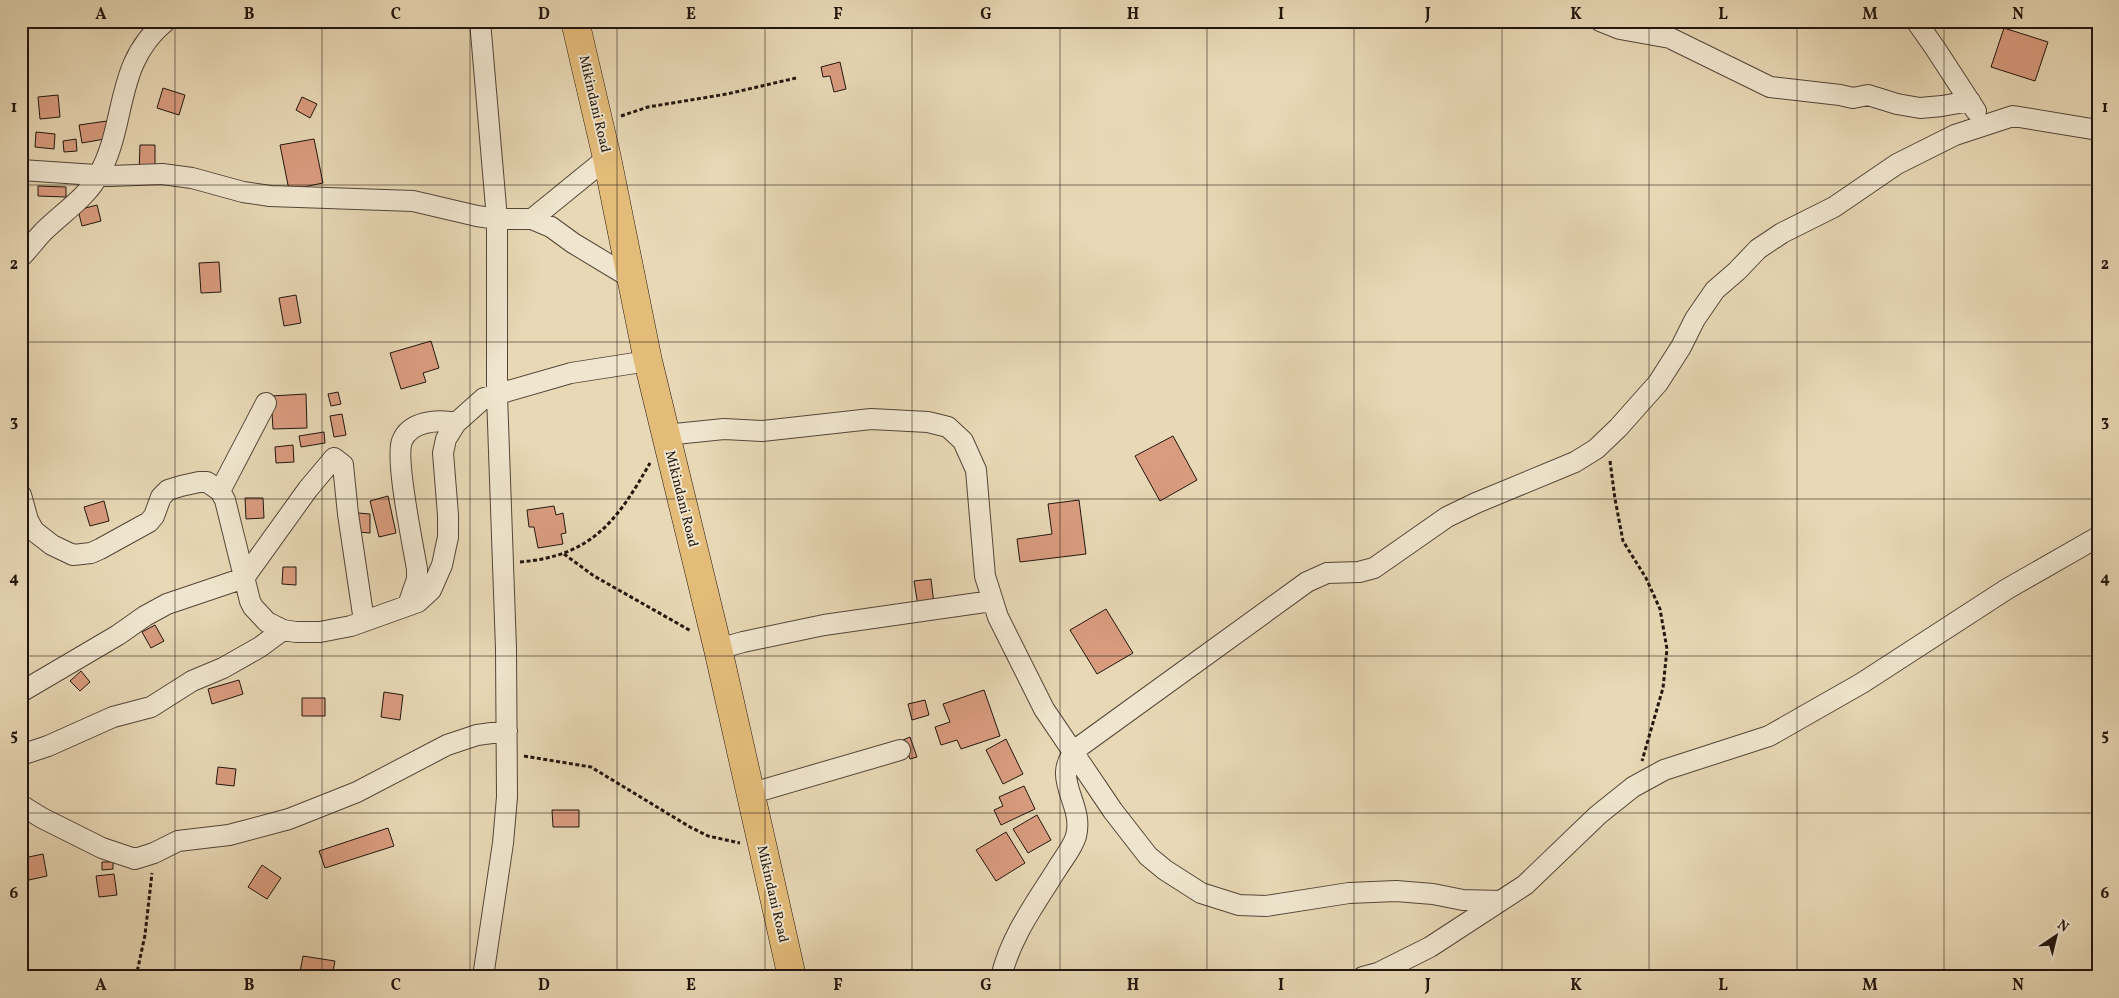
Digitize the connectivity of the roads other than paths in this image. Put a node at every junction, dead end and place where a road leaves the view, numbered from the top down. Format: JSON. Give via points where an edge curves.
{"nodes":[{"id":1,"x":166,"y":21,"type":"edge"},
{"id":2,"x":480,"y":21,"type":"edge"},
{"id":3,"x":574,"y":21,"type":"edge"},
{"id":4,"x":1600,"y":21,"type":"edge"},
{"id":5,"x":1916,"y":21,"type":"edge"},
{"id":6,"x":1970,"y":101,"type":"junction"},
{"id":7,"x":1985,"y":125,"type":"junction"},
{"id":8,"x":2098,"y":130,"type":"edge"},
{"id":9,"x":607,"y":158,"type":"junction"},
{"id":10,"x":21,"y":170,"type":"edge"},
{"id":11,"x":99,"y":175,"type":"junction"},
{"id":12,"x":497,"y":218,"type":"junction"},
{"id":13,"x":532,"y":219,"type":"junction"},
{"id":14,"x":21,"y":257,"type":"edge"},
{"id":15,"x":631,"y":278,"type":"junction"},
{"id":16,"x":648,"y":361,"type":"junction"},
{"id":17,"x":497,"y":395,"type":"junction"},
{"id":18,"x":266,"y":403,"type":"dead end"},
{"id":19,"x":456,"y":423,"type":"junction"},
{"id":20,"x":665,"y":435,"type":"junction"},
{"id":21,"x":220,"y":491,"type":"junction"},
{"id":22,"x":21,"y":495,"type":"edge"},
{"id":23,"x":2098,"y":537,"type":"edge"},
{"id":24,"x":244,"y":578,"type":"junction"},
{"id":25,"x":992,"y":601,"type":"junction"},
{"id":26,"x":408,"y":605,"type":"junction"},
{"id":27,"x":364,"y":621,"type":"junction"},
{"id":28,"x":283,"y":630,"type":"junction"},
{"id":29,"x":718,"y":649,"type":"junction"},
{"id":30,"x":21,"y":692,"type":"edge"},
{"id":31,"x":507,"y":730,"type":"junction"},
{"id":32,"x":900,"y":750,"type":"dead end"},
{"id":33,"x":1073,"y":752,"type":"junction"},
{"id":34,"x":21,"y":755,"type":"edge"},
{"id":35,"x":749,"y":794,"type":"junction"},
{"id":36,"x":21,"y":805,"type":"edge"},
{"id":37,"x":1500,"y":901,"type":"junction"},
{"id":38,"x":483,"y":977,"type":"edge"},
{"id":39,"x":792,"y":977,"type":"edge"},
{"id":40,"x":1002,"y":977,"type":"edge"},
{"id":41,"x":1363,"y":977,"type":"edge"}],
"edges":[{"from":1,"to":11,"type":"street","via":[[134,62],[123,91],[116,132]]},
{"from":2,"to":12,"type":"street"},
{"from":3,"to":9,"type":"highway","name":"Mikindani Road"},
{"from":4,"to":6,"type":"street","via":[[1670,38],[1770,87],[1853,98],[1868,95],[1920,108]]},
{"from":5,"to":6,"type":"street"},
{"from":6,"to":7,"type":"street"},
{"from":7,"to":8,"type":"street","via":[[2013,116]]},
{"from":7,"to":33,"type":"street","via":[[1955,134],[1897,164],[1834,207],[1758,249],[1715,290],[1658,382],[1596,449],[1574,462],[1447,517],[1374,568],[1327,573],[1307,582]]},
{"from":9,"to":13,"type":"street"},
{"from":9,"to":15,"type":"highway","name":"Mikindani Road"},
{"from":10,"to":11,"type":"street"},
{"from":11,"to":12,"type":"street","via":[[162,174],[270,196],[413,201]]},
{"from":11,"to":14,"type":"street"},
{"from":12,"to":13,"type":"street"},
{"from":12,"to":17,"type":"street"},
{"from":13,"to":15,"type":"street"},
{"from":15,"to":16,"type":"highway","name":"Mikindani Road"},
{"from":16,"to":17,"type":"street","via":[[570,373]]},
{"from":16,"to":20,"type":"highway","name":"Mikindani Road"},
{"from":17,"to":19,"type":"street","via":[[479,401]]},
{"from":17,"to":31,"type":"street"},
{"from":18,"to":21,"type":"street"},
{"from":19,"to":26,"type":"street","via":[[446,439],[443,453],[448,537],[442,565],[431,590],[418,602]]},
{"from":19,"to":26,"type":"street","via":[[433,421],[406,434],[401,443],[402,475],[417,569]]},
{"from":20,"to":25,"type":"street","via":[[724,429],[762,431],[871,419],[943,425],[963,441],[976,470],[984,567]]},
{"from":20,"to":29,"type":"highway","name":"Mikindani Road"},
{"from":21,"to":22,"type":"street","via":[[211,484],[200,482],[168,490],[161,497],[151,520],[100,549],[78,554],[57,548],[34,531]]},
{"from":21,"to":24,"type":"street"},
{"from":23,"to":37,"type":"street","via":[[2007,589],[1862,683],[1768,736],[1664,770],[1633,787],[1525,885]]},
{"from":24,"to":27,"type":"street","via":[[328,463],[336,459],[344,469]]},
{"from":24,"to":28,"type":"street","via":[[253,607],[267,622]]},
{"from":24,"to":30,"type":"street","via":[[168,604]]},
{"from":25,"to":29,"type":"street","via":[[824,626]]},
{"from":25,"to":33,"type":"street","via":[[1044,709]]},
{"from":26,"to":27,"type":"street"},
{"from":27,"to":28,"type":"street","via":[[320,632]]},
{"from":28,"to":34,"type":"street","via":[[260,647],[192,681],[151,707],[113,717]]},
{"from":29,"to":35,"type":"highway","name":"Mikindani Road"},
{"from":31,"to":36,"type":"street","via":[[447,744],[357,792],[289,819],[229,836],[178,841],[139,858],[129,858],[102,848]]},
{"from":31,"to":38,"type":"street","via":[[503,843]]},
{"from":32,"to":35,"type":"street"},
{"from":33,"to":37,"type":"street","via":[[1142,850],[1165,870],[1201,893],[1239,905],[1266,906],[1349,893],[1396,892]]},
{"from":33,"to":40,"type":"street","via":[[1065,779],[1078,816],[1076,836],[1017,933]]},
{"from":35,"to":39,"type":"highway","name":"Mikindani Road"},
{"from":37,"to":41,"type":"street","via":[[1430,947]]}]}
